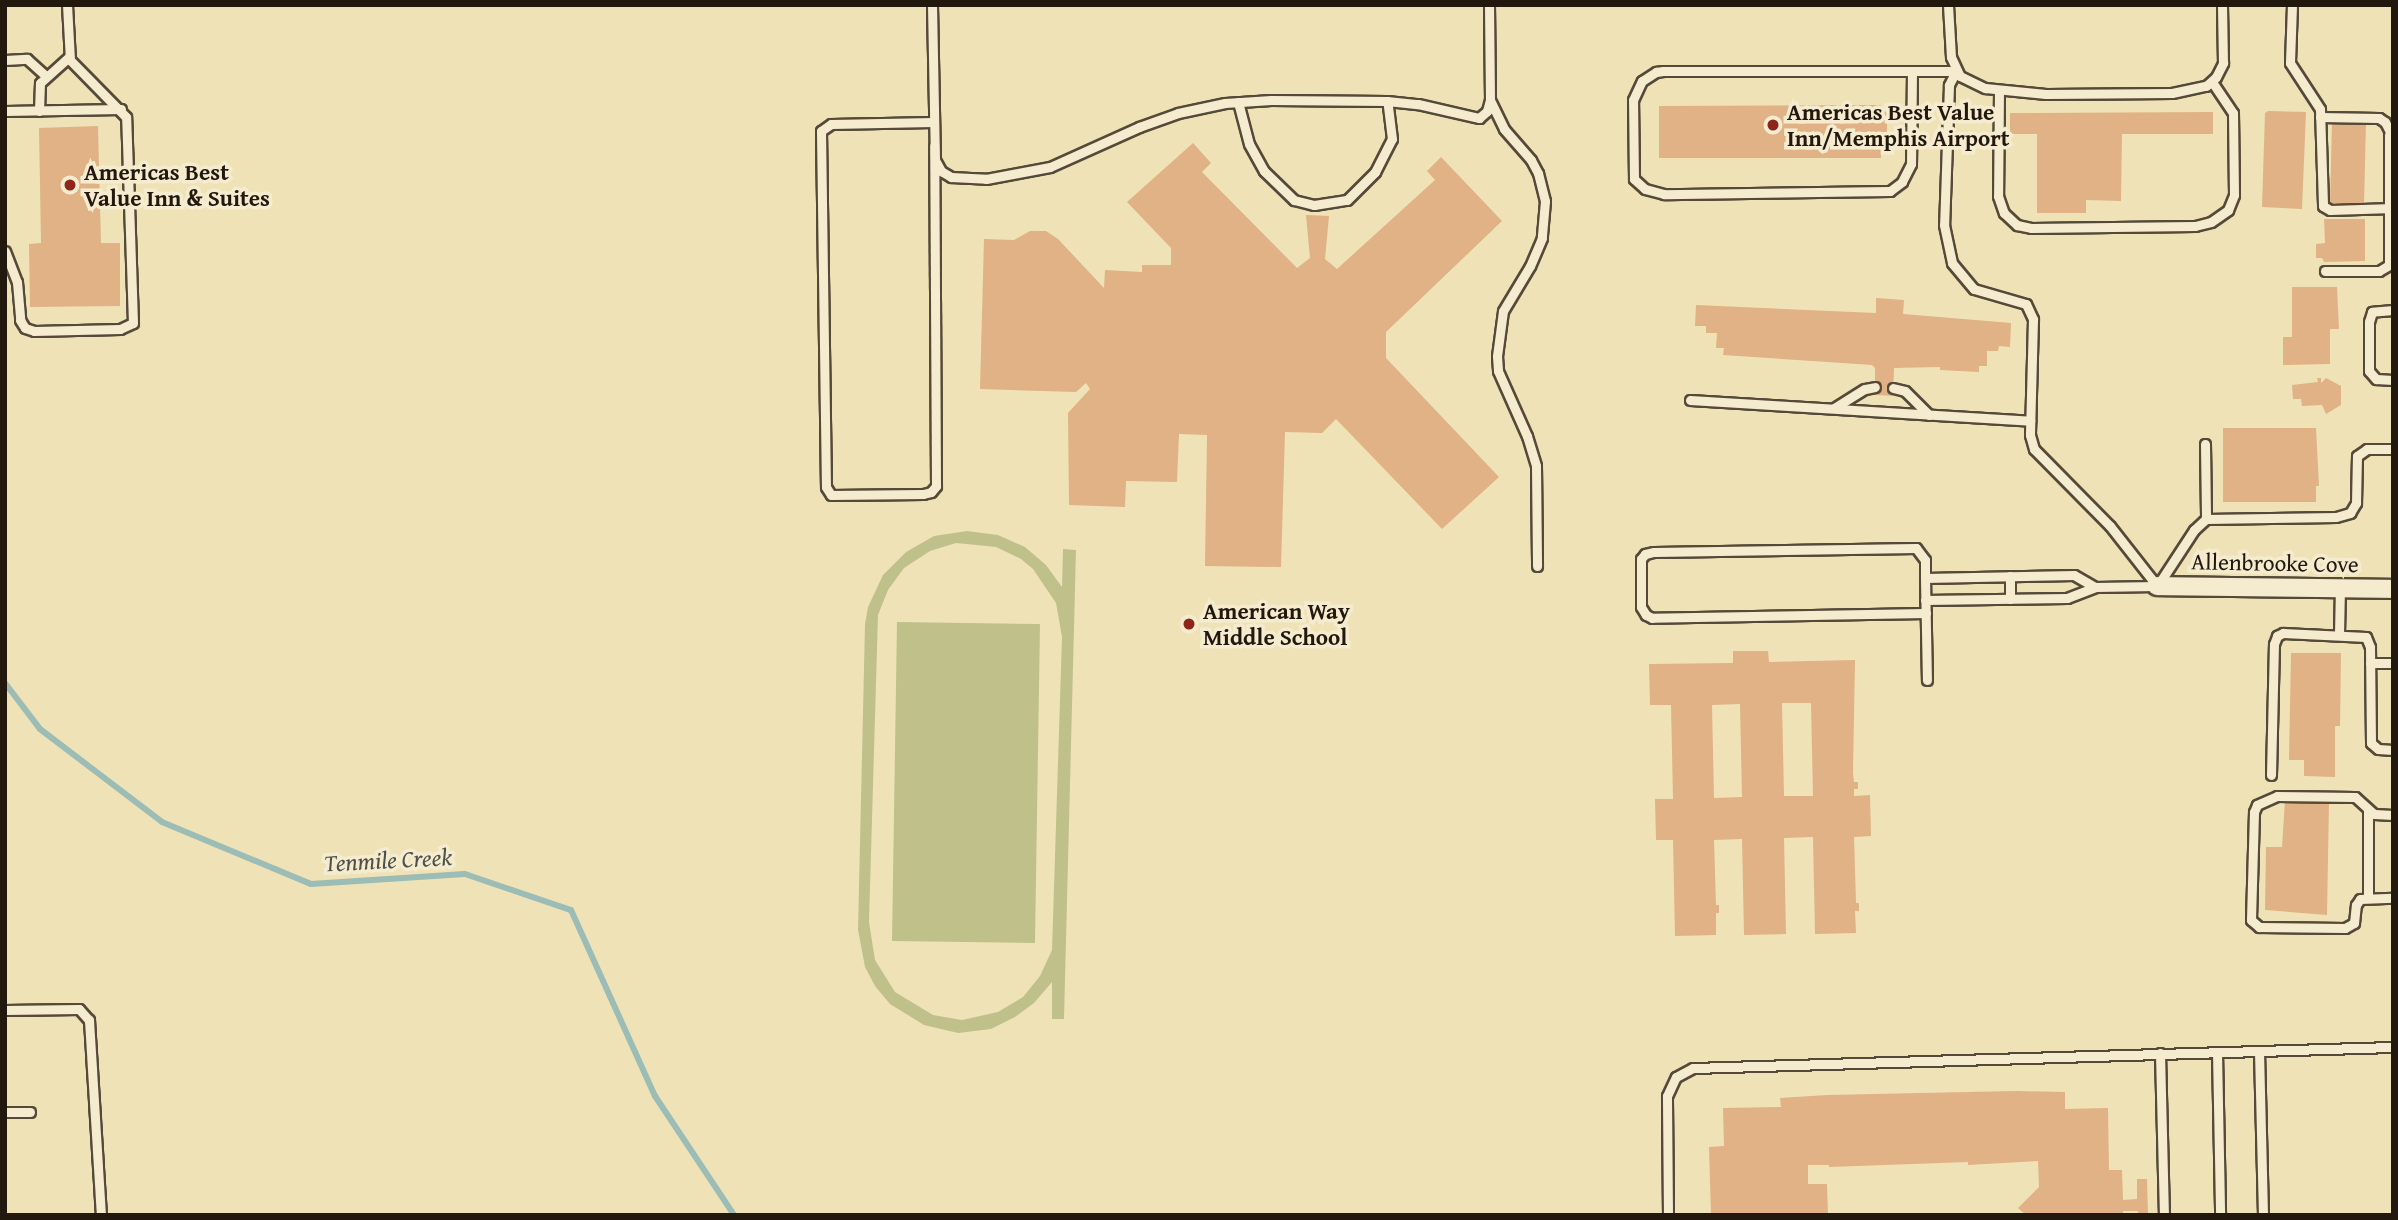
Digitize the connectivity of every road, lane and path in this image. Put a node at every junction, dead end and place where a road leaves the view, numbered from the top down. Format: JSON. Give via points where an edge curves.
{"nodes":[{"id":1,"x":67,"y":5,"type":"edge"},
{"id":2,"x":932,"y":5,"type":"edge"},
{"id":3,"x":1489,"y":5,"type":"edge"},
{"id":4,"x":1948,"y":5,"type":"edge"},
{"id":5,"x":2222,"y":5,"type":"edge"},
{"id":6,"x":2292,"y":5,"type":"edge"},
{"id":7,"x":69,"y":57,"type":"junction"},
{"id":8,"x":5,"y":60,"type":"edge"},
{"id":9,"x":1912,"y":71,"type":"junction"},
{"id":10,"x":1956,"y":71,"type":"junction"},
{"id":11,"x":46,"y":76,"type":"junction"},
{"id":12,"x":2212,"y":82,"type":"junction"},
{"id":13,"x":1999,"y":91,"type":"junction"},
{"id":14,"x":1490,"y":100,"type":"junction"},
{"id":15,"x":1387,"y":101,"type":"junction"},
{"id":16,"x":1238,"y":102,"type":"junction"},
{"id":17,"x":121,"y":109,"type":"junction"},
{"id":18,"x":5,"y":111,"type":"edge"},
{"id":19,"x":40,"y":111,"type":"junction"},
{"id":20,"x":2320,"y":117,"type":"junction"},
{"id":21,"x":933,"y":122,"type":"junction"},
{"id":22,"x":2391,"y":136,"type":"edge"},
{"id":23,"x":933,"y":146,"type":"junction"},
{"id":24,"x":2391,"y":208,"type":"edge"},
{"id":25,"x":5,"y":251,"type":"edge"},
{"id":26,"x":2325,"y":271,"type":"dead end"},
{"id":27,"x":2393,"y":310,"type":"edge"},
{"id":28,"x":2393,"y":380,"type":"edge"},
{"id":29,"x":1875,"y":387,"type":"dead end"},
{"id":30,"x":1893,"y":388,"type":"dead end"},
{"id":31,"x":1690,"y":400,"type":"dead end"},
{"id":32,"x":1832,"y":409,"type":"junction"},
{"id":33,"x":1929,"y":415,"type":"junction"},
{"id":34,"x":2031,"y":421,"type":"junction"},
{"id":35,"x":2205,"y":444,"type":"dead end"},
{"id":36,"x":2393,"y":449,"type":"edge"},
{"id":37,"x":2206,"y":519,"type":"junction"},
{"id":38,"x":1537,"y":566,"type":"dead end"},
{"id":39,"x":2010,"y":576,"type":"junction"},
{"id":40,"x":1925,"y":578,"type":"junction"},
{"id":41,"x":2157,"y":586,"type":"junction"},
{"id":42,"x":2095,"y":587,"type":"junction"},
{"id":43,"x":2340,"y":588,"type":"junction"},
{"id":44,"x":2393,"y":589,"type":"edge"},
{"id":45,"x":2010,"y":599,"type":"junction"},
{"id":46,"x":1926,"y":600,"type":"junction"},
{"id":47,"x":1926,"y":613,"type":"junction"},
{"id":48,"x":2339,"y":634,"type":"junction"},
{"id":49,"x":2370,"y":663,"type":"junction"},
{"id":50,"x":2393,"y":663,"type":"edge"},
{"id":51,"x":1927,"y":680,"type":"dead end"},
{"id":52,"x":2393,"y":750,"type":"edge"},
{"id":53,"x":2271,"y":775,"type":"dead end"},
{"id":54,"x":2368,"y":810,"type":"junction"},
{"id":55,"x":2393,"y":815,"type":"edge"},
{"id":56,"x":2368,"y":898,"type":"junction"},
{"id":57,"x":2393,"y":898,"type":"edge"},
{"id":58,"x":5,"y":1010,"type":"edge"},
{"id":59,"x":2393,"y":1047,"type":"edge"},
{"id":60,"x":2259,"y":1051,"type":"junction"},
{"id":61,"x":2217,"y":1052,"type":"junction"},
{"id":62,"x":2160,"y":1053,"type":"junction"},
{"id":63,"x":5,"y":1112,"type":"edge"},
{"id":64,"x":30,"y":1112,"type":"dead end"},
{"id":65,"x":101,"y":1215,"type":"edge"},
{"id":66,"x":1668,"y":1215,"type":"edge"},
{"id":67,"x":2164,"y":1215,"type":"edge"},
{"id":68,"x":2220,"y":1215,"type":"edge"},
{"id":69,"x":2263,"y":1215,"type":"edge"}],
"edges":[{"from":1,"to":7,"type":"lane"},
{"from":2,"to":21,"type":"lane"},
{"from":3,"to":14,"type":"lane"},
{"from":4,"to":10,"type":"lane"},
{"from":5,"to":12,"type":"lane","via":[[2224,57]]},
{"from":6,"to":20,"type":"lane","via":[[2290,63],[2318,102]]},
{"from":7,"to":11,"type":"lane"},
{"from":7,"to":17,"type":"lane"},
{"from":8,"to":11,"type":"lane","via":[[27,60]]},
{"from":9,"to":9,"type":"lane","via":[[1656,72],[1642,81],[1633,100],[1632,172],[1638,184],[1664,194],[1885,192],[1899,186],[1909,170]]},
{"from":9,"to":10,"type":"lane"},
{"from":10,"to":13,"type":"lane","via":[[1975,85]]},
{"from":10,"to":34,"type":"lane","via":[[1949,85],[1944,225],[1948,251],[1959,275],[1975,289],[2020,300],[2031,311]]},
{"from":11,"to":19,"type":"lane","via":[[40,85]]},
{"from":12,"to":13,"type":"lane","via":[[2172,93]]},
{"from":12,"to":13,"type":"lane","via":[[2233,113],[2234,195],[2228,210],[2195,226],[2017,225],[2004,213],[1998,196]]},
{"from":14,"to":15,"type":"lane","via":[[1483,116],[1474,119]]},
{"from":14,"to":38,"type":"lane","via":[[1504,129],[1531,160],[1545,201],[1542,238],[1503,311],[1497,356],[1498,371],[1536,466]]},
{"from":15,"to":16,"type":"lane"},
{"from":15,"to":16,"type":"lane","via":[[1392,139],[1375,172],[1347,200],[1314,205],[1294,200],[1264,171],[1249,144]]},
{"from":16,"to":23,"type":"lane","via":[[1158,120],[1049,167],[1007,177],[951,177],[937,165]]},
{"from":17,"to":19,"type":"lane"},
{"from":17,"to":25,"type":"lane","via":[[128,124],[133,323],[120,329],[25,328],[20,320],[17,282]]},
{"from":18,"to":19,"type":"lane"},
{"from":20,"to":22,"type":"lane","via":[[2379,118]]},
{"from":20,"to":24,"type":"lane","via":[[2323,206],[2330,210]]},
{"from":21,"to":23,"type":"lane"},
{"from":21,"to":23,"type":"lane","via":[[831,124],[821,131],[826,487],[831,495],[923,494],[936,486]]},
{"from":22,"to":24,"type":"lane"},
{"from":24,"to":26,"type":"lane","via":[[2387,269]]},
{"from":27,"to":28,"type":"lane","via":[[2372,312],[2369,371],[2376,379]]},
{"from":29,"to":32,"type":"lane"},
{"from":30,"to":33,"type":"lane","via":[[1905,391]]},
{"from":31,"to":32,"type":"lane"},
{"from":32,"to":33,"type":"lane"},
{"from":33,"to":34,"type":"lane"},
{"from":34,"to":41,"type":"lane","via":[[2034,449],[2110,526]]},
{"from":35,"to":37,"type":"lane"},
{"from":36,"to":37,"type":"lane","via":[[2367,449],[2357,456],[2356,503],[2347,515]]},
{"from":37,"to":41,"type":"lane"},
{"from":39,"to":40,"type":"lane"},
{"from":39,"to":42,"type":"lane","via":[[2074,575]]},
{"from":39,"to":45,"type":"lane"},
{"from":40,"to":46,"type":"lane"},
{"from":40,"to":47,"type":"lane","via":[[1923,554],[1910,546],[1651,552],[1642,556],[1640,563],[1641,607],[1652,618]]},
{"from":41,"to":42,"type":"lane"},
{"from":41,"to":43,"type":"street","name":"Allenbrooke Cove"},
{"from":42,"to":45,"type":"lane","via":[[2073,598]]},
{"from":43,"to":44,"type":"street","name":"Allenbrooke Cove"},
{"from":43,"to":48,"type":"lane"},
{"from":45,"to":46,"type":"lane"},
{"from":46,"to":47,"type":"lane"},
{"from":47,"to":51,"type":"lane"},
{"from":48,"to":49,"type":"lane","via":[[2366,637]]},
{"from":48,"to":53,"type":"lane","via":[[2283,633],[2275,638]]},
{"from":49,"to":50,"type":"lane"},
{"from":49,"to":52,"type":"lane","via":[[2371,743],[2378,749]]},
{"from":54,"to":55,"type":"lane"},
{"from":54,"to":56,"type":"lane"},
{"from":54,"to":56,"type":"lane","via":[[2355,797],[2277,796],[2255,807],[2252,922],[2259,927],[2348,927],[2354,923],[2357,902]]},
{"from":56,"to":57,"type":"lane"},
{"from":58,"to":65,"type":"lane","via":[[79,1009],[89,1020]]},
{"from":59,"to":60,"type":"lane"},
{"from":60,"to":61,"type":"lane"},
{"from":60,"to":69,"type":"lane"},
{"from":61,"to":62,"type":"lane"},
{"from":61,"to":68,"type":"lane"},
{"from":62,"to":66,"type":"lane","via":[[1693,1068],[1676,1077],[1667,1096]]},
{"from":62,"to":67,"type":"lane"},
{"from":63,"to":64,"type":"lane"}]}
